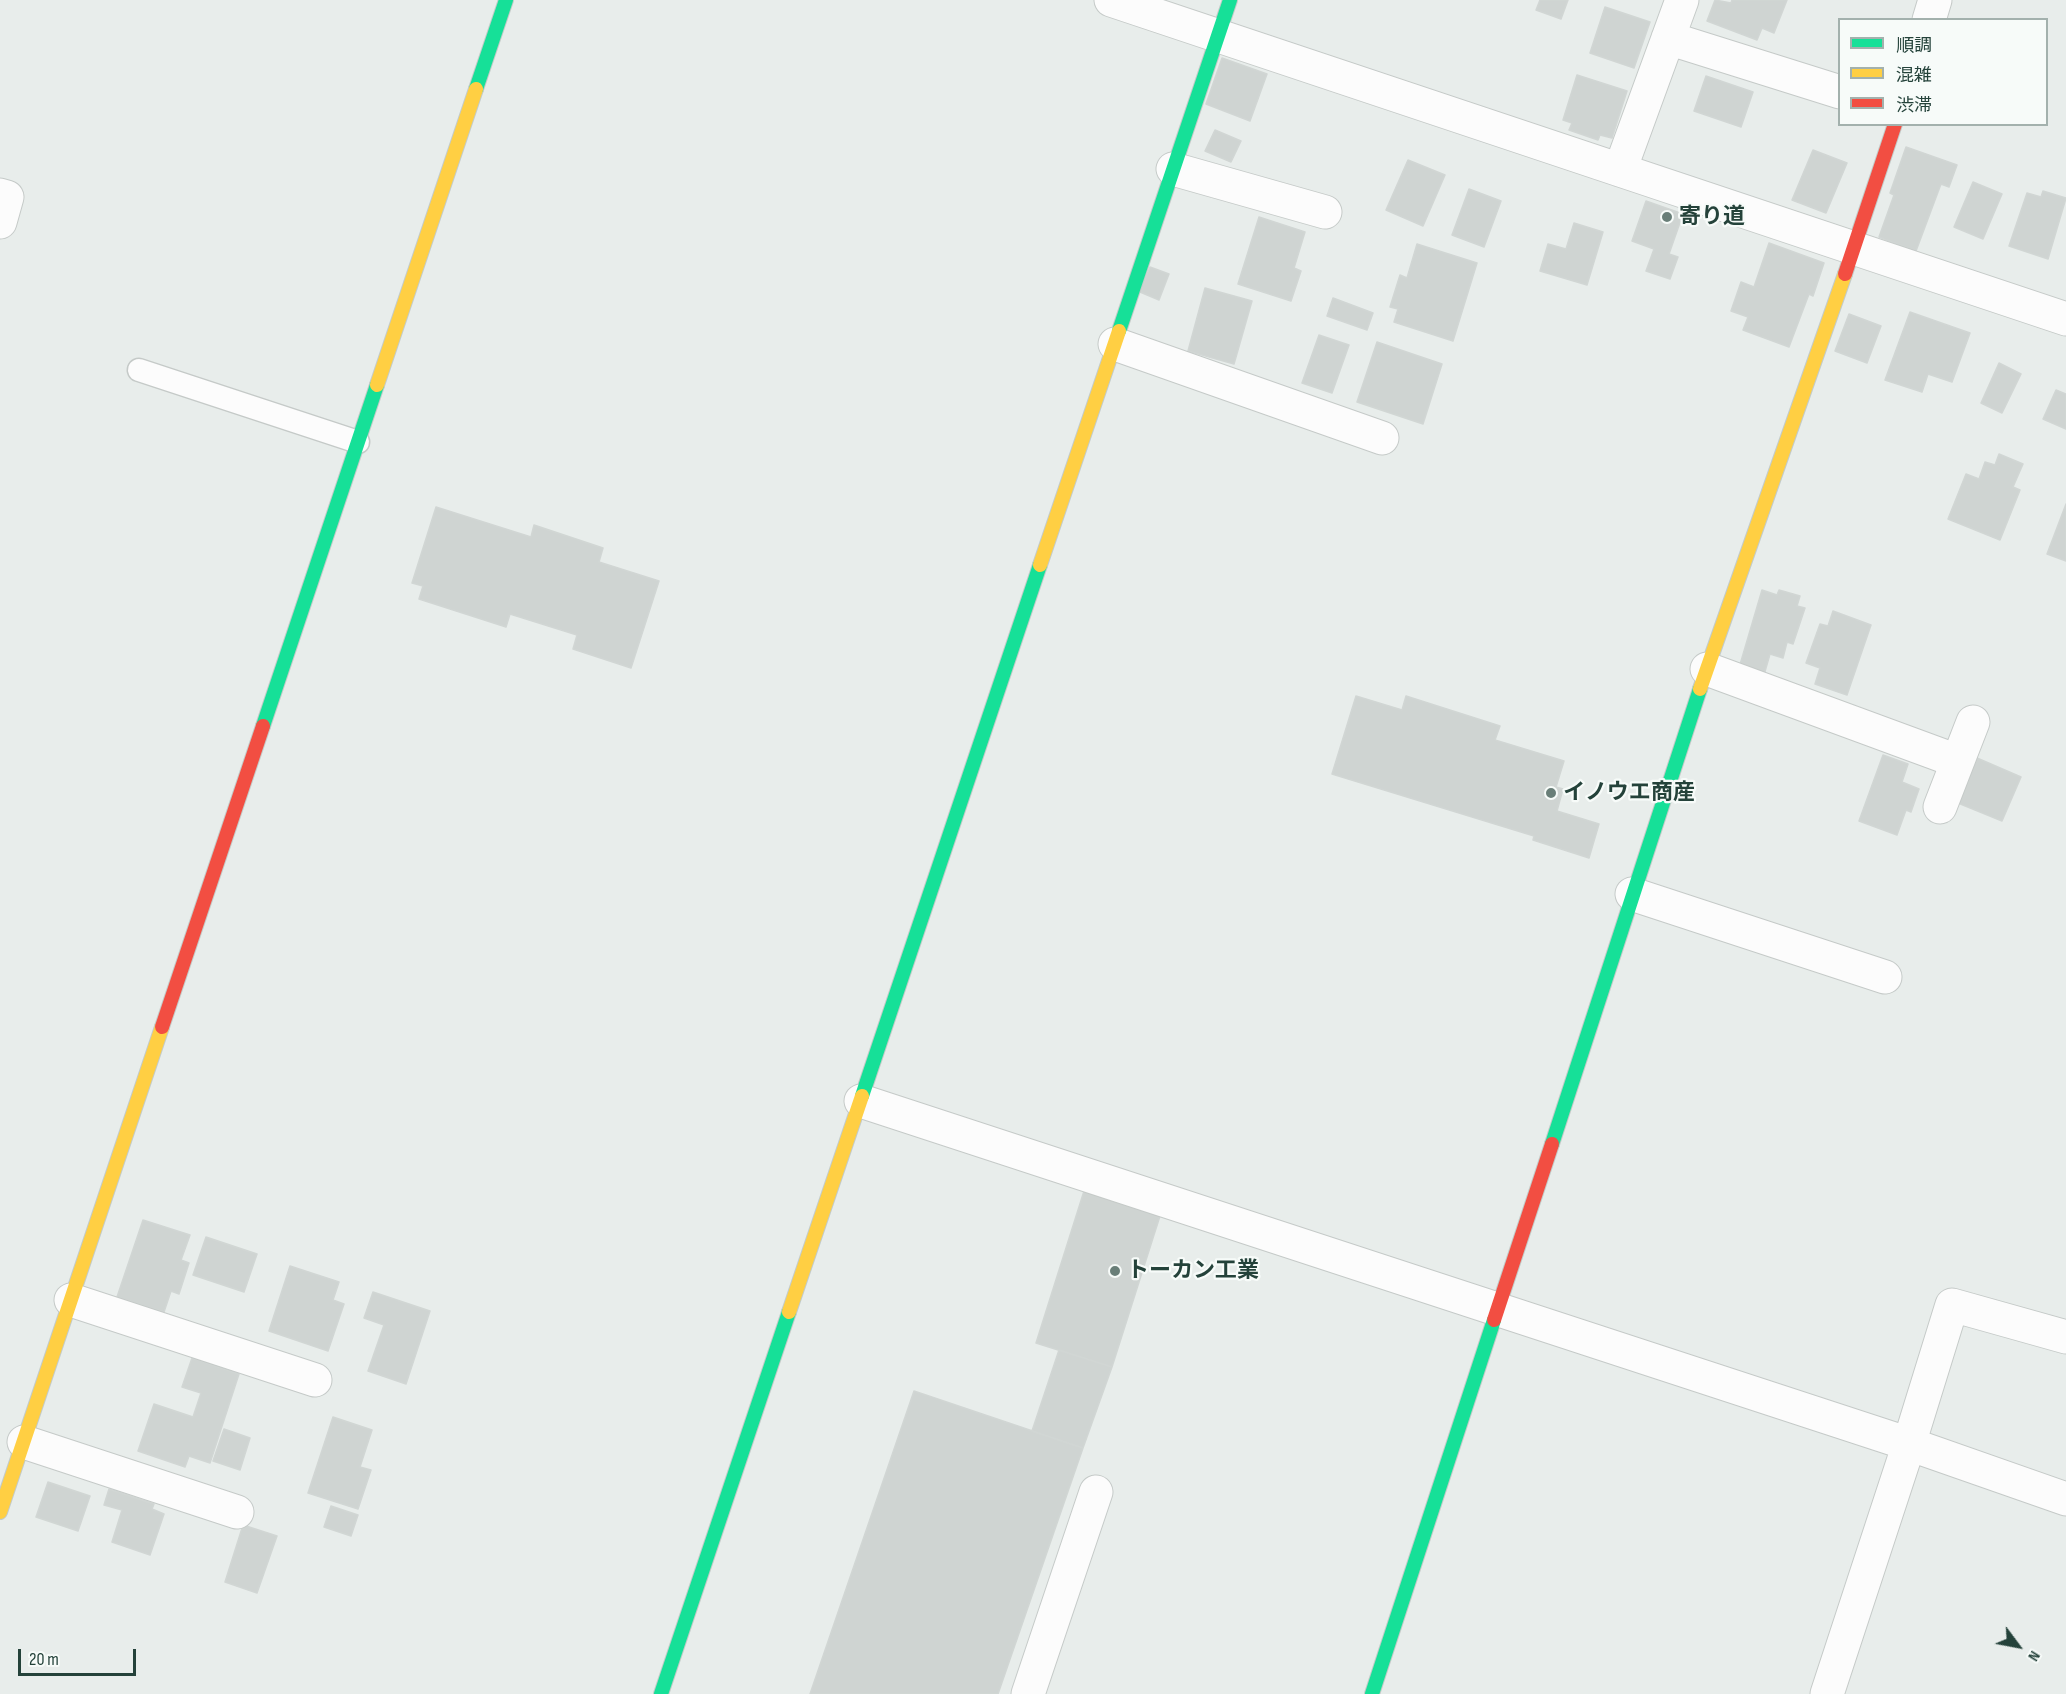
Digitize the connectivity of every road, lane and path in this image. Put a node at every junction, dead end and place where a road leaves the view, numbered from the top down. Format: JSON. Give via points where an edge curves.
{"nodes":[{"id":1,"x":506,"y":0,"type":"edge"},
{"id":2,"x":1111,"y":0,"type":"edge"},
{"id":3,"x":1230,"y":0,"type":"edge"},
{"id":4,"x":1682,"y":0,"type":"edge"},
{"id":5,"x":1935,"y":0,"type":"edge"},
{"id":6,"x":1930,"y":18,"type":"edge"},
{"id":7,"x":1218,"y":36,"type":"junction"},
{"id":8,"x":1668,"y":38,"type":"junction"},
{"id":9,"x":1838,"y":92,"type":"edge"},
{"id":10,"x":1894,"y":126,"type":"edge"},
{"id":11,"x":1173,"y":170,"type":"junction"},
{"id":12,"x":1620,"y":170,"type":"junction"},
{"id":13,"x":0,"y":195,"type":"edge"},
{"id":14,"x":1325,"y":212,"type":"dead end"},
{"id":15,"x":0,"y":222,"type":"edge"},
{"id":16,"x":1854,"y":249,"type":"junction"},
{"id":17,"x":2066,"y":319,"type":"edge"},
{"id":18,"x":1115,"y":344,"type":"junction"},
{"id":19,"x":139,"y":370,"type":"dead end"},
{"id":20,"x":1382,"y":438,"type":"dead end"},
{"id":21,"x":358,"y":442,"type":"junction"},
{"id":22,"x":1707,"y":669,"type":"junction"},
{"id":23,"x":1973,"y":722,"type":"dead end"},
{"id":24,"x":1956,"y":761,"type":"junction"},
{"id":25,"x":1940,"y":807,"type":"dead end"},
{"id":26,"x":1632,"y":894,"type":"junction"},
{"id":27,"x":1885,"y":977,"type":"dead end"},
{"id":28,"x":861,"y":1101,"type":"junction"},
{"id":29,"x":71,"y":1300,"type":"junction"},
{"id":30,"x":1497,"y":1310,"type":"junction"},
{"id":31,"x":2066,"y":1337,"type":"edge"},
{"id":32,"x":315,"y":1380,"type":"dead end"},
{"id":33,"x":24,"y":1442,"type":"junction"},
{"id":34,"x":1909,"y":1444,"type":"junction"},
{"id":35,"x":1096,"y":1492,"type":"dead end"},
{"id":36,"x":2066,"y":1499,"type":"edge"},
{"id":37,"x":0,"y":1512,"type":"edge"},
{"id":38,"x":237,"y":1512,"type":"dead end"},
{"id":39,"x":661,"y":1694,"type":"edge"},
{"id":40,"x":1028,"y":1694,"type":"edge"},
{"id":41,"x":1372,"y":1694,"type":"edge"},
{"id":42,"x":1827,"y":1694,"type":"edge"}],
"edges":[{"from":1,"to":21,"type":"street"},
{"from":2,"to":7,"type":"street"},
{"from":3,"to":7,"type":"street"},
{"from":4,"to":8,"type":"street"},
{"from":5,"to":6,"type":"street"},
{"from":7,"to":11,"type":"street"},
{"from":7,"to":12,"type":"street"},
{"from":8,"to":9,"type":"street"},
{"from":8,"to":12,"type":"street"},
{"from":10,"to":16,"type":"street"},
{"from":11,"to":14,"type":"street"},
{"from":11,"to":18,"type":"street"},
{"from":12,"to":16,"type":"street"},
{"from":13,"to":15,"type":"street","via":[[7,197]]},
{"from":16,"to":17,"type":"street"},
{"from":16,"to":22,"type":"street"},
{"from":18,"to":20,"type":"street"},
{"from":18,"to":28,"type":"street"},
{"from":19,"to":21,"type":"lane"},
{"from":21,"to":29,"type":"street"},
{"from":22,"to":24,"type":"street"},
{"from":22,"to":26,"type":"street"},
{"from":23,"to":24,"type":"street"},
{"from":24,"to":25,"type":"street"},
{"from":26,"to":27,"type":"street"},
{"from":26,"to":30,"type":"street"},
{"from":28,"to":30,"type":"street"},
{"from":28,"to":39,"type":"street"},
{"from":29,"to":32,"type":"street"},
{"from":29,"to":33,"type":"street"},
{"from":30,"to":34,"type":"street"},
{"from":30,"to":41,"type":"street"},
{"from":31,"to":34,"type":"street","via":[[1952,1305]]},
{"from":33,"to":37,"type":"street"},
{"from":33,"to":38,"type":"street"},
{"from":34,"to":36,"type":"street"},
{"from":34,"to":42,"type":"street"},
{"from":35,"to":40,"type":"street"}]}
